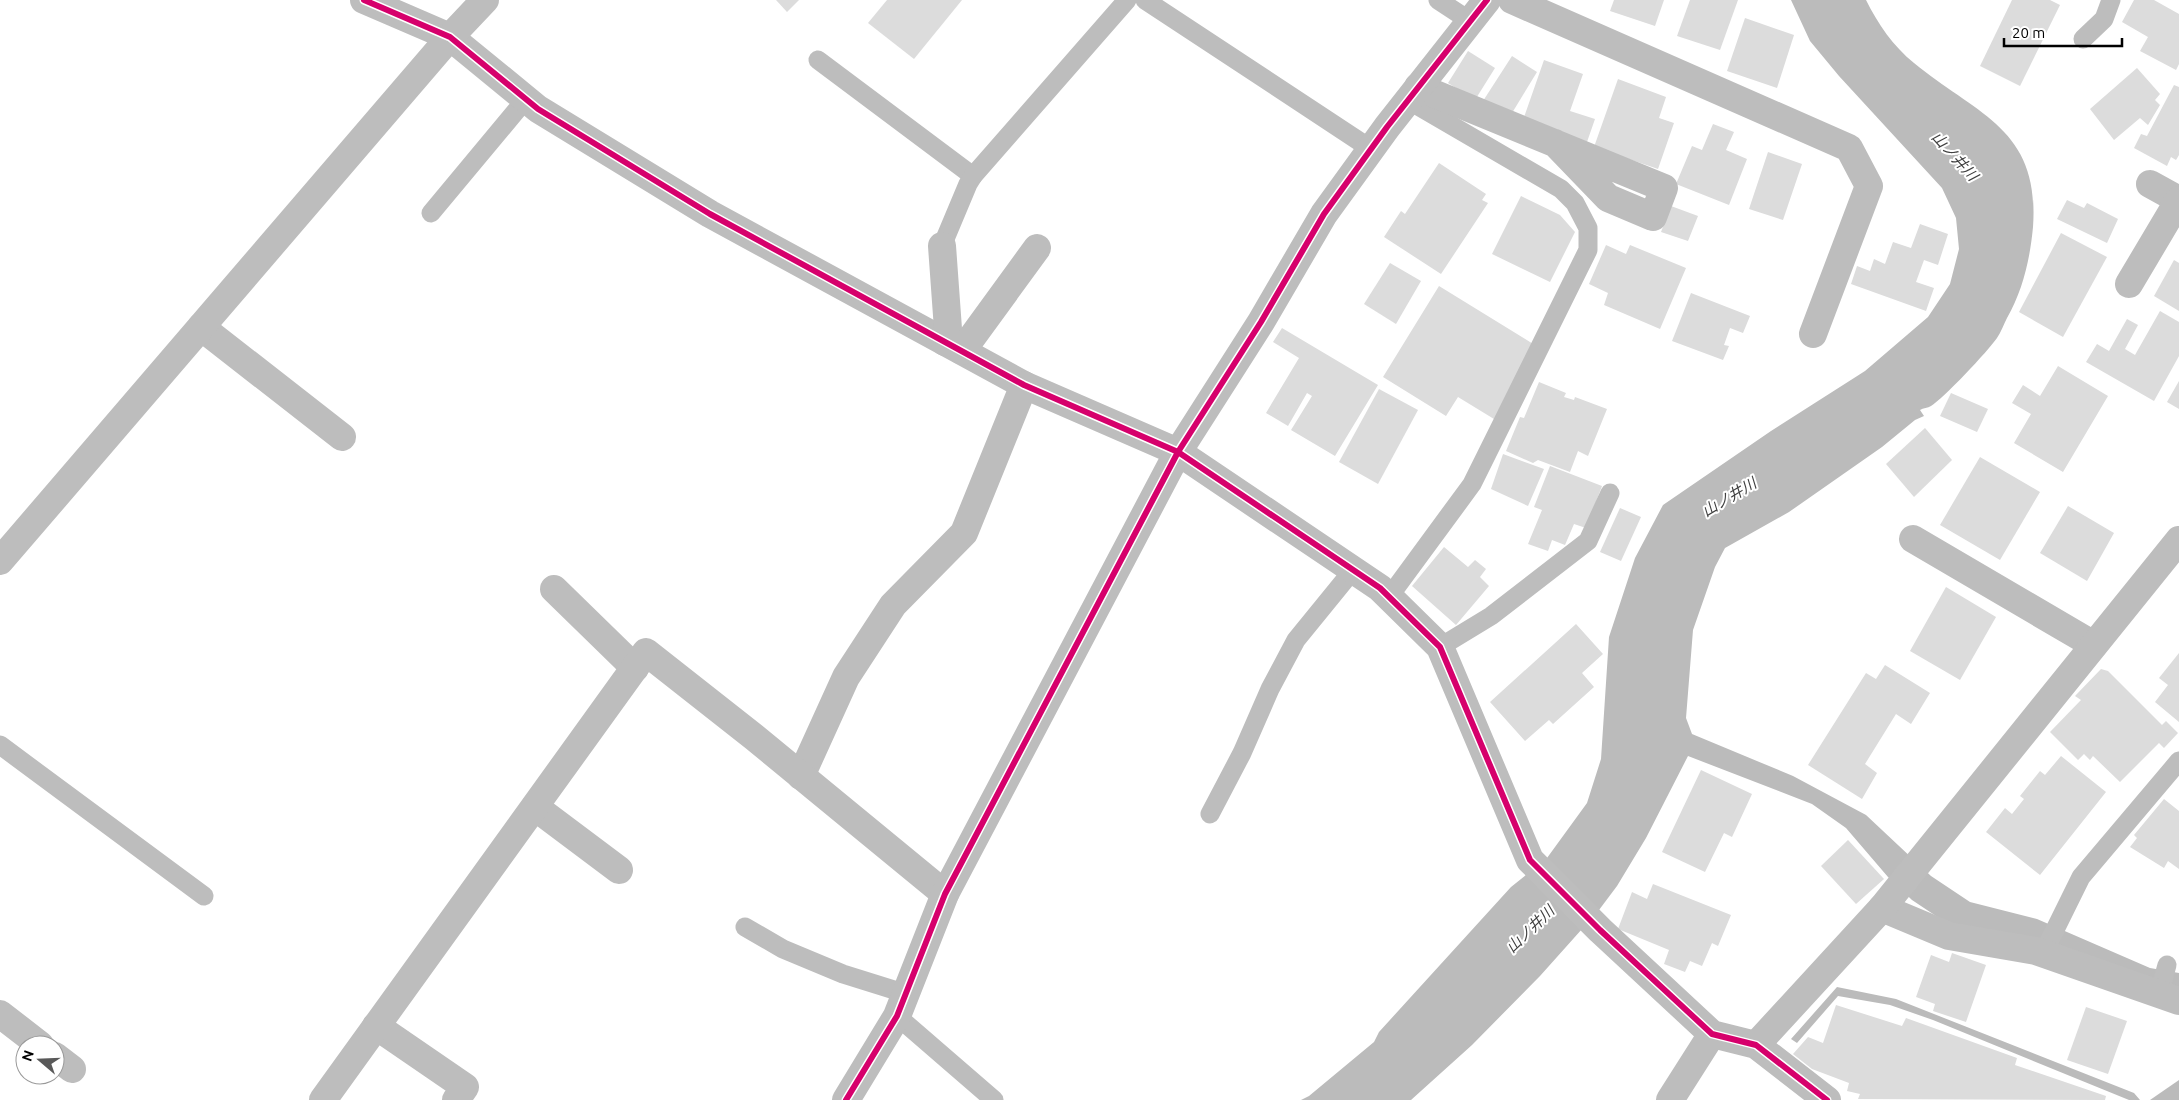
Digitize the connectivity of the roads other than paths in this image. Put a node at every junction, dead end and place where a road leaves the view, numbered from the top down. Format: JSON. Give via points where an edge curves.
{"nodes":[{"id":1,"x":364,"y":0,"type":"edge"},
{"id":2,"x":486,"y":0,"type":"edge"},
{"id":3,"x":1127,"y":0,"type":"edge"},
{"id":4,"x":1145,"y":0,"type":"edge"},
{"id":5,"x":1438,"y":0,"type":"edge"},
{"id":6,"x":1487,"y":0,"type":"edge"},
{"id":7,"x":1512,"y":0,"type":"edge"},
{"id":8,"x":2111,"y":0,"type":"edge"},
{"id":9,"x":1470,"y":21,"type":"junction"},
{"id":10,"x":450,"y":37,"type":"junction"},
{"id":11,"x":2083,"y":39,"type":"dead end"},
{"id":12,"x":818,"y":60,"type":"dead end"},
{"id":13,"x":1413,"y":93,"type":"junction"},
{"id":14,"x":526,"y":99,"type":"junction"},
{"id":15,"x":1555,"y":143,"type":"dead end"},
{"id":16,"x":1371,"y":149,"type":"junction"},
{"id":17,"x":973,"y":176,"type":"junction"},
{"id":18,"x":2150,"y":184,"type":"dead end"},
{"id":19,"x":2179,"y":200,"type":"edge"},
{"id":20,"x":431,"y":213,"type":"dead end"},
{"id":21,"x":942,"y":246,"type":"joint"},
{"id":22,"x":1037,"y":248,"type":"dead end"},
{"id":23,"x":2129,"y":284,"type":"dead end"},
{"id":24,"x":201,"y":327,"type":"junction"},
{"id":25,"x":1813,"y":334,"type":"dead end"},
{"id":26,"x":953,"y":347,"type":"junction"},
{"id":27,"x":1024,"y":385,"type":"junction"},
{"id":28,"x":342,"y":437,"type":"dead end"},
{"id":29,"x":1178,"y":452,"type":"junction"},
{"id":30,"x":1610,"y":493,"type":"dead end"},
{"id":31,"x":1913,"y":539,"type":"dead end"},
{"id":32,"x":2178,"y":542,"type":"edge"},
{"id":33,"x":0,"y":561,"type":"edge"},
{"id":34,"x":1353,"y":570,"type":"junction"},
{"id":35,"x":554,"y":589,"type":"dead end"},
{"id":36,"x":1389,"y":597,"type":"junction"},
{"id":37,"x":2094,"y":645,"type":"junction"},
{"id":38,"x":1440,"y":647,"type":"junction"},
{"id":39,"x":634,"y":668,"type":"junction"},
{"id":40,"x":0,"y":745,"type":"edge"},
{"id":41,"x":2179,"y":761,"type":"edge"},
{"id":42,"x":801,"y":776,"type":"junction"},
{"id":43,"x":534,"y":807,"type":"junction"},
{"id":44,"x":1210,"y":814,"type":"dead end"},
{"id":45,"x":619,"y":870,"type":"dead end"},
{"id":46,"x":945,"y":894,"type":"junction"},
{"id":47,"x":204,"y":896,"type":"dead end"},
{"id":48,"x":1890,"y":899,"type":"junction"},
{"id":49,"x":745,"y":927,"type":"dead end"},
{"id":50,"x":2045,"y":951,"type":"junction"},
{"id":51,"x":2168,"y":965,"type":"dead end"},
{"id":52,"x":2169,"y":998,"type":"edge"},
{"id":53,"x":902,"y":1005,"type":"junction"},
{"id":54,"x":0,"y":1014,"type":"edge"},
{"id":55,"x":376,"y":1026,"type":"junction"},
{"id":56,"x":1712,"y":1034,"type":"junction"},
{"id":57,"x":27,"y":1035,"type":"edge"},
{"id":58,"x":1756,"y":1045,"type":"junction"},
{"id":59,"x":323,"y":1100,"type":"edge"},
{"id":60,"x":456,"y":1100,"type":"edge"},
{"id":61,"x":846,"y":1100,"type":"edge"},
{"id":62,"x":994,"y":1100,"type":"edge"},
{"id":63,"x":1670,"y":1100,"type":"edge"},
{"id":64,"x":1827,"y":1100,"type":"edge"}],
"edges":[{"from":1,"to":10,"type":"street"},
{"from":2,"to":10,"type":"street"},
{"from":3,"to":17,"type":"lane"},
{"from":4,"to":16,"type":"lane"},
{"from":5,"to":9,"type":"lane"},
{"from":6,"to":9,"type":"street"},
{"from":7,"to":25,"type":"street","via":[[1849,148],[1869,186]]},
{"from":8,"to":11,"type":"lane","via":[[2104,19]]},
{"from":9,"to":13,"type":"street"},
{"from":10,"to":14,"type":"street"},
{"from":10,"to":24,"type":"street"},
{"from":12,"to":17,"type":"lane"},
{"from":13,"to":15,"type":"street"},
{"from":13,"to":16,"type":"street"},
{"from":13,"to":36,"type":"lane","via":[[1561,189],[1575,203],[1588,228],[1588,250],[1472,484]]},
{"from":14,"to":20,"type":"lane"},
{"from":14,"to":26,"type":"street","via":[[710,214]]},
{"from":16,"to":29,"type":"street","via":[[1324,214],[1261,322]]},
{"from":17,"to":21,"type":"lane"},
{"from":18,"to":19,"type":"street"},
{"from":19,"to":23,"type":"street"},
{"from":21,"to":26,"type":"street","via":[[948,329]]},
{"from":22,"to":26,"type":"street"},
{"from":24,"to":28,"type":"street"},
{"from":24,"to":33,"type":"street"},
{"from":26,"to":27,"type":"street"},
{"from":27,"to":29,"type":"street"},
{"from":27,"to":42,"type":"street","via":[[964,533],[893,605],[846,677]]},
{"from":29,"to":34,"type":"street"},
{"from":29,"to":46,"type":"street"},
{"from":30,"to":38,"type":"lane","via":[[1588,541],[1491,616]]},
{"from":31,"to":37,"type":"street"},
{"from":32,"to":37,"type":"street"},
{"from":34,"to":36,"type":"street"},
{"from":34,"to":44,"type":"lane","via":[[1296,640]]},
{"from":35,"to":39,"type":"street"},
{"from":36,"to":38,"type":"street"},
{"from":37,"to":48,"type":"street"},
{"from":38,"to":56,"type":"street","via":[[1530,860]]},
{"from":39,"to":42,"type":"street","via":[[646,652]]},
{"from":39,"to":43,"type":"street"},
{"from":40,"to":47,"type":"lane"},
{"from":41,"to":50,"type":"lane","via":[[2081,877]]},
{"from":42,"to":46,"type":"street"},
{"from":43,"to":45,"type":"street"},
{"from":43,"to":55,"type":"street"},
{"from":46,"to":53,"type":"street"},
{"from":48,"to":50,"type":"street","via":[[1949,936]]},
{"from":48,"to":58,"type":"street"},
{"from":49,"to":53,"type":"lane","via":[[783,949],[843,974]]},
{"from":50,"to":52,"type":"street"},
{"from":51,"to":52,"type":"lane"},
{"from":53,"to":61,"type":"street"},
{"from":53,"to":62,"type":"lane"},
{"from":54,"to":57,"type":"street"},
{"from":55,"to":59,"type":"street"},
{"from":55,"to":60,"type":"street","via":[[465,1087]]},
{"from":56,"to":58,"type":"street"},
{"from":56,"to":63,"type":"street"},
{"from":58,"to":64,"type":"street"}]}
